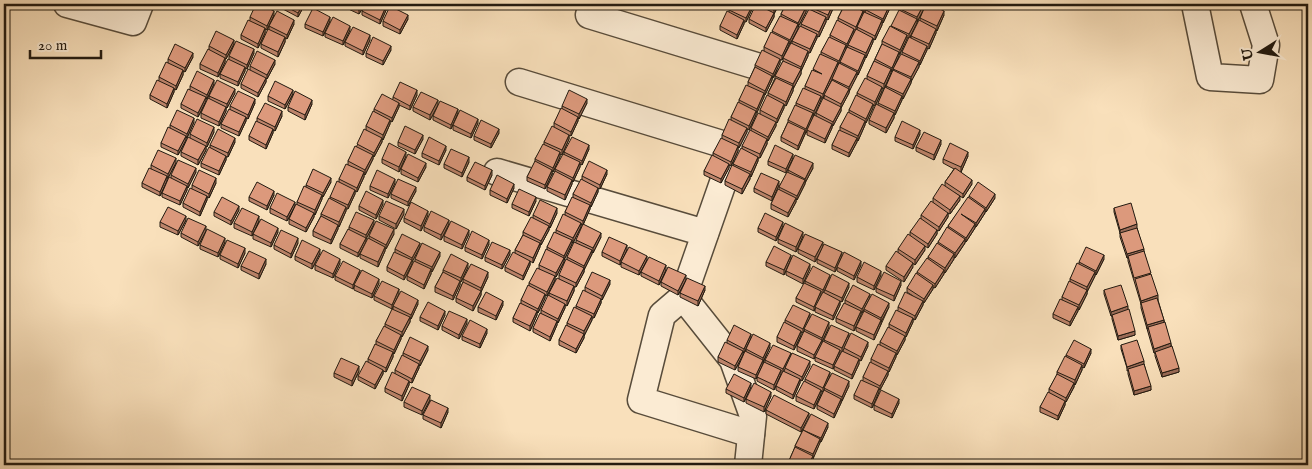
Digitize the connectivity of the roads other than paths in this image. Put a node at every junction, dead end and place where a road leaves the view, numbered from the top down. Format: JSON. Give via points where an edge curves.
{"nodes":[{"id":1,"x":67,"y":4,"type":"edge"},
{"id":2,"x":140,"y":4,"type":"edge"},
{"id":3,"x":1195,"y":4,"type":"edge"},
{"id":4,"x":1253,"y":4,"type":"edge"},
{"id":5,"x":588,"y":15,"type":"dead end"},
{"id":6,"x":519,"y":82,"type":"dead end"},
{"id":7,"x":735,"y":148,"type":"junction"},
{"id":8,"x":497,"y":172,"type":"dead end"},
{"id":9,"x":706,"y":233,"type":"junction"},
{"id":10,"x":683,"y":297,"type":"junction"},
{"id":11,"x":751,"y":434,"type":"junction"},
{"id":12,"x":748,"y":465,"type":"edge"}],
"edges":[{"from":1,"to":2,"type":"street","via":[[133,22]]},
{"from":3,"to":4,"type":"street","via":[[1210,77],[1260,80],[1266,45]]},
{"from":5,"to":7,"type":"street","via":[[766,59]]},
{"from":6,"to":7,"type":"street"},
{"from":7,"to":9,"type":"street"},
{"from":8,"to":9,"type":"street"},
{"from":9,"to":10,"type":"street"},
{"from":10,"to":11,"type":"street","via":[[733,360],[754,416]]},
{"from":10,"to":11,"type":"street","via":[[662,315],[640,400]]},
{"from":11,"to":12,"type":"street"}]}
